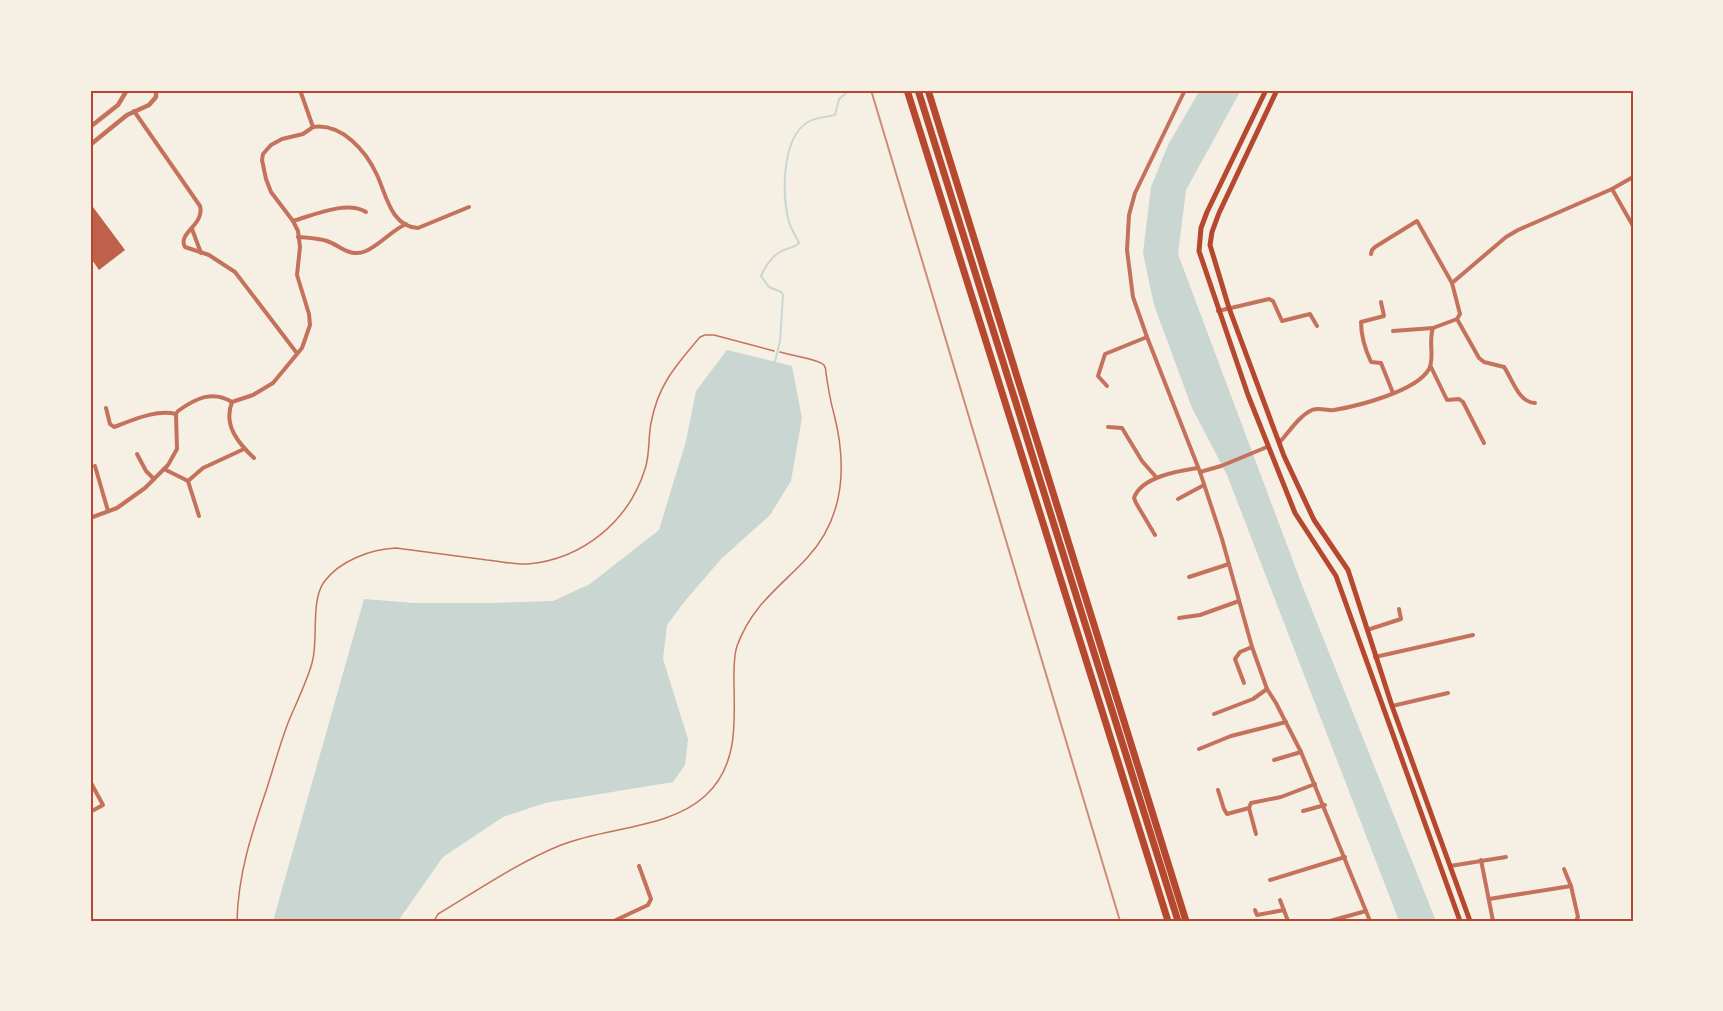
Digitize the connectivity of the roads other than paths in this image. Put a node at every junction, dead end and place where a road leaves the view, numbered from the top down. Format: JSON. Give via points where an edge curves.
{"nodes":[{"id":1,"x":127,"y":90,"type":"edge"},
{"id":2,"x":156,"y":90,"type":"edge"},
{"id":3,"x":300,"y":90,"type":"edge"},
{"id":4,"x":905,"y":90,"type":"edge"},
{"id":5,"x":918,"y":90,"type":"edge"},
{"id":6,"x":928,"y":90,"type":"edge"},
{"id":7,"x":1185,"y":90,"type":"edge"},
{"id":8,"x":1266,"y":90,"type":"edge"},
{"id":9,"x":1277,"y":90,"type":"edge"},
{"id":10,"x":122,"y":95,"type":"edge"},
{"id":11,"x":134,"y":111,"type":"junction"},
{"id":12,"x":313,"y":127,"type":"junction"},
{"id":13,"x":90,"y":128,"type":"edge"},
{"id":14,"x":90,"y":145,"type":"edge"},
{"id":15,"x":1633,"y":177,"type":"edge"},
{"id":16,"x":1612,"y":189,"type":"junction"},
{"id":17,"x":469,"y":207,"type":"dead end"},
{"id":18,"x":366,"y":212,"type":"dead end"},
{"id":19,"x":293,"y":220,"type":"junction"},
{"id":20,"x":406,"y":224,"type":"junction"},
{"id":21,"x":1633,"y":226,"type":"edge"},
{"id":22,"x":192,"y":228,"type":"junction"},
{"id":23,"x":298,"y":237,"type":"junction"},
{"id":24,"x":201,"y":253,"type":"junction"},
{"id":25,"x":1371,"y":254,"type":"dead end"},
{"id":26,"x":1452,"y":283,"type":"junction"},
{"id":27,"x":1380,"y":302,"type":"dead end"},
{"id":28,"x":1228,"y":308,"type":"junction"},
{"id":29,"x":1218,"y":311,"type":"junction"},
{"id":30,"x":1457,"y":319,"type":"junction"},
{"id":31,"x":1317,"y":326,"type":"dead end"},
{"id":32,"x":1433,"y":328,"type":"junction"},
{"id":33,"x":1393,"y":331,"type":"dead end"},
{"id":34,"x":1147,"y":337,"type":"junction"},
{"id":35,"x":774,"y":351,"type":"dead end"},
{"id":36,"x":296,"y":352,"type":"dead end"},
{"id":37,"x":780,"y":352,"type":"dead end"},
{"id":38,"x":1431,"y":366,"type":"junction"},
{"id":39,"x":1107,"y":386,"type":"dead end"},
{"id":40,"x":1259,"y":391,"type":"junction"},
{"id":41,"x":1393,"y":393,"type":"junction"},
{"id":42,"x":1248,"y":395,"type":"junction"},
{"id":43,"x":232,"y":402,"type":"junction"},
{"id":44,"x":1535,"y":403,"type":"dead end"},
{"id":45,"x":106,"y":408,"type":"dead end"},
{"id":46,"x":176,"y":414,"type":"junction"},
{"id":47,"x":1108,"y":427,"type":"dead end"},
{"id":48,"x":1279,"y":443,"type":"junction"},
{"id":49,"x":1484,"y":443,"type":"dead end"},
{"id":50,"x":1267,"y":447,"type":"junction"},
{"id":51,"x":244,"y":449,"type":"junction"},
{"id":52,"x":137,"y":453,"type":"dead end"},
{"id":53,"x":254,"y":458,"type":"dead end"},
{"id":54,"x":95,"y":466,"type":"dead end"},
{"id":55,"x":164,"y":469,"type":"junction"},
{"id":56,"x":1198,"y":470,"type":"junction"},
{"id":57,"x":1156,"y":477,"type":"junction"},
{"id":58,"x":154,"y":479,"type":"junction"},
{"id":59,"x":188,"y":481,"type":"junction"},
{"id":60,"x":1204,"y":485,"type":"junction"},
{"id":61,"x":1178,"y":499,"type":"dead end"},
{"id":62,"x":108,"y":511,"type":"junction"},
{"id":63,"x":199,"y":516,"type":"dead end"},
{"id":64,"x":90,"y":518,"type":"edge"},
{"id":65,"x":1155,"y":535,"type":"dead end"},
{"id":66,"x":1229,"y":564,"type":"junction"},
{"id":67,"x":1189,"y":577,"type":"dead end"},
{"id":68,"x":1358,"y":598,"type":"junction"},
{"id":69,"x":1239,"y":601,"type":"junction"},
{"id":70,"x":1346,"y":602,"type":"junction"},
{"id":71,"x":1400,"y":609,"type":"dead end"},
{"id":72,"x":1179,"y":618,"type":"dead end"},
{"id":73,"x":1367,"y":630,"type":"junction"},
{"id":74,"x":1473,"y":635,"type":"dead end"},
{"id":75,"x":1252,"y":647,"type":"junction"},
{"id":76,"x":1375,"y":657,"type":"junction"},
{"id":77,"x":1244,"y":682,"type":"dead end"},
{"id":78,"x":1267,"y":689,"type":"junction"},
{"id":79,"x":1449,"y":693,"type":"dead end"},
{"id":80,"x":1392,"y":706,"type":"junction"},
{"id":81,"x":1214,"y":714,"type":"dead end"},
{"id":82,"x":1286,"y":722,"type":"junction"},
{"id":83,"x":1199,"y":749,"type":"dead end"},
{"id":84,"x":1301,"y":752,"type":"junction"},
{"id":85,"x":1274,"y":760,"type":"dead end"},
{"id":86,"x":90,"y":781,"type":"edge"},
{"id":87,"x":1315,"y":784,"type":"junction"},
{"id":88,"x":1218,"y":790,"type":"dead end"},
{"id":89,"x":1324,"y":806,"type":"junction"},
{"id":90,"x":1249,"y":808,"type":"junction"},
{"id":91,"x":1303,"y":811,"type":"dead end"},
{"id":92,"x":90,"y":812,"type":"edge"},
{"id":93,"x":1256,"y":834,"type":"dead end"},
{"id":94,"x":1345,"y":857,"type":"junction"},
{"id":95,"x":1506,"y":857,"type":"dead end"},
{"id":96,"x":1481,"y":860,"type":"junction"},
{"id":97,"x":639,"y":866,"type":"dead end"},
{"id":98,"x":1450,"y":866,"type":"junction"},
{"id":99,"x":1564,"y":868,"type":"dead end"},
{"id":100,"x":1270,"y":880,"type":"dead end"},
{"id":101,"x":1571,"y":886,"type":"junction"},
{"id":102,"x":1489,"y":899,"type":"junction"},
{"id":103,"x":1280,"y":900,"type":"dead end"},
{"id":104,"x":1255,"y":910,"type":"dead end"},
{"id":105,"x":1284,"y":910,"type":"junction"},
{"id":106,"x":1366,"y":911,"type":"junction"},
{"id":107,"x":237,"y":921,"type":"edge"},
{"id":108,"x":434,"y":921,"type":"edge"},
{"id":109,"x":615,"y":921,"type":"edge"},
{"id":110,"x":1166,"y":921,"type":"edge"},
{"id":111,"x":1178,"y":921,"type":"edge"},
{"id":112,"x":1186,"y":921,"type":"edge"},
{"id":113,"x":1288,"y":921,"type":"edge"},
{"id":114,"x":1330,"y":921,"type":"edge"},
{"id":115,"x":1370,"y":921,"type":"edge"},
{"id":116,"x":1460,"y":921,"type":"edge"},
{"id":117,"x":1470,"y":921,"type":"edge"},
{"id":118,"x":1493,"y":921,"type":"edge"},
{"id":119,"x":1576,"y":921,"type":"edge"}],
"edges":[{"from":1,"to":10,"type":"street"},
{"from":2,"to":11,"type":"street","via":[[153,102]]},
{"from":3,"to":12,"type":"street"},
{"from":4,"to":110,"type":"highway"},
{"from":5,"to":111,"type":"highway"},
{"from":6,"to":112,"type":"highway"},
{"from":7,"to":34,"type":"street","via":[[1135,194],[1129,215],[1128,260],[1133,297]]},
{"from":8,"to":29,"type":"main road","via":[[1201,228],[1199,251]]},
{"from":9,"to":28,"type":"main road","via":[[1212,232],[1213,260]]},
{"from":10,"to":13,"type":"street","via":[[112,110]]},
{"from":11,"to":14,"type":"street"},
{"from":11,"to":22,"type":"street","via":[[200,206],[198,222]]},
{"from":12,"to":19,"type":"street","via":[[277,141],[263,154],[269,188]]},
{"from":12,"to":20,"type":"street","via":[[323,126],[350,138],[378,175],[390,208]]},
{"from":15,"to":16,"type":"street"},
{"from":16,"to":21,"type":"street"},
{"from":16,"to":26,"type":"street","via":[[1506,237]]},
{"from":17,"to":20,"type":"street","via":[[418,228]]},
{"from":18,"to":19,"type":"street","via":[[349,207]]},
{"from":19,"to":23,"type":"street"},
{"from":20,"to":23,"type":"street","via":[[374,247],[354,254],[318,238]]},
{"from":22,"to":24,"type":"street"},
{"from":22,"to":24,"type":"street","via":[[182,243],[185,248]]},
{"from":23,"to":43,"type":"street","via":[[297,275],[310,319],[304,344],[273,383]]},
{"from":24,"to":36,"type":"street","via":[[236,272]]},
{"from":25,"to":26,"type":"street","via":[[1375,247],[1417,221]]},
{"from":26,"to":30,"type":"street","via":[[1460,310]]},
{"from":27,"to":41,"type":"street","via":[[1384,316],[1361,322],[1361,328],[1371,362],[1381,363]]},
{"from":28,"to":29,"type":"street"},
{"from":28,"to":31,"type":"street","via":[[1269,299],[1282,321],[1310,314]]},
{"from":28,"to":40,"type":"main road"},
{"from":29,"to":42,"type":"main road"},
{"from":30,"to":32,"type":"street"},
{"from":30,"to":44,"type":"street","via":[[1479,358],[1504,368],[1522,397]]},
{"from":32,"to":33,"type":"street"},
{"from":32,"to":38,"type":"street"},
{"from":34,"to":39,"type":"street","via":[[1105,354],[1098,376]]},
{"from":34,"to":56,"type":"street"},
{"from":35,"to":107,"type":"lane","via":[[714,335],[700,337],[670,371],[660,393],[651,421],[646,466],[627,508],[588,545],[567,556],[525,564],[381,549],[365,554],[325,580],[317,600],[313,662],[287,725],[250,840],[241,874]]},
{"from":37,"to":108,"type":"lane","via":[[821,363],[826,369],[840,438],[842,473],[836,507],[820,541],[757,607],[736,648],[734,740],[727,768],[707,795],[687,809],[561,845],[438,914]]},
{"from":38,"to":41,"type":"street","via":[[1414,385]]},
{"from":38,"to":49,"type":"street","via":[[1447,400],[1463,402]]},
{"from":40,"to":42,"type":"main road"},
{"from":40,"to":48,"type":"main road"},
{"from":41,"to":48,"type":"street","via":[[1332,411],[1316,408],[1306,413]]},
{"from":42,"to":50,"type":"main road"},
{"from":43,"to":46,"type":"street","via":[[210,395]]},
{"from":43,"to":51,"type":"street","via":[[229,423]]},
{"from":45,"to":46,"type":"street","via":[[114,427],[144,417]]},
{"from":46,"to":55,"type":"street","via":[[177,449]]},
{"from":47,"to":57,"type":"street","via":[[1122,428]]},
{"from":48,"to":68,"type":"main road","via":[[1314,520],[1348,570]]},
{"from":50,"to":56,"type":"street","via":[[1221,466]]},
{"from":50,"to":70,"type":"main road","via":[[1295,513],[1336,576]]},
{"from":51,"to":53,"type":"street"},
{"from":51,"to":59,"type":"street","via":[[203,468]]},
{"from":52,"to":58,"type":"street"},
{"from":54,"to":62,"type":"street"},
{"from":55,"to":58,"type":"street"},
{"from":55,"to":59,"type":"street"},
{"from":56,"to":57,"type":"street"},
{"from":56,"to":60,"type":"street"},
{"from":57,"to":65,"type":"street","via":[[1134,498]]},
{"from":58,"to":62,"type":"street"},
{"from":59,"to":63,"type":"street"},
{"from":60,"to":61,"type":"street"},
{"from":60,"to":66,"type":"street"},
{"from":62,"to":64,"type":"street"},
{"from":66,"to":67,"type":"street"},
{"from":66,"to":69,"type":"street"},
{"from":68,"to":70,"type":"main road"},
{"from":68,"to":73,"type":"main road"},
{"from":69,"to":72,"type":"street"},
{"from":69,"to":75,"type":"street"},
{"from":70,"to":116,"type":"main road"},
{"from":71,"to":73,"type":"street","via":[[1401,619]]},
{"from":73,"to":76,"type":"main road"},
{"from":74,"to":76,"type":"street"},
{"from":75,"to":77,"type":"street","via":[[1235,659]]},
{"from":75,"to":78,"type":"street"},
{"from":76,"to":80,"type":"main road"},
{"from":78,"to":81,"type":"street"},
{"from":78,"to":82,"type":"street"},
{"from":79,"to":80,"type":"street"},
{"from":80,"to":98,"type":"main road"},
{"from":82,"to":83,"type":"street"},
{"from":82,"to":84,"type":"street"},
{"from":84,"to":85,"type":"street"},
{"from":84,"to":87,"type":"street"},
{"from":86,"to":92,"type":"street","via":[[103,805]]},
{"from":87,"to":89,"type":"street"},
{"from":87,"to":90,"type":"street","via":[[1251,803]]},
{"from":88,"to":90,"type":"street","via":[[1225,813]]},
{"from":89,"to":91,"type":"street"},
{"from":89,"to":94,"type":"street"},
{"from":90,"to":93,"type":"street"},
{"from":94,"to":100,"type":"street"},
{"from":94,"to":106,"type":"street"},
{"from":95,"to":96,"type":"street"},
{"from":96,"to":98,"type":"street"},
{"from":96,"to":102,"type":"street"},
{"from":97,"to":109,"type":"street","via":[[650,902]]},
{"from":98,"to":117,"type":"main road"},
{"from":99,"to":101,"type":"street"},
{"from":101,"to":102,"type":"street"},
{"from":101,"to":119,"type":"street"},
{"from":102,"to":118,"type":"street"},
{"from":103,"to":105,"type":"street"},
{"from":104,"to":105,"type":"street","via":[[1262,915]]},
{"from":105,"to":113,"type":"street"},
{"from":106,"to":114,"type":"street"},
{"from":106,"to":115,"type":"street"}]}
